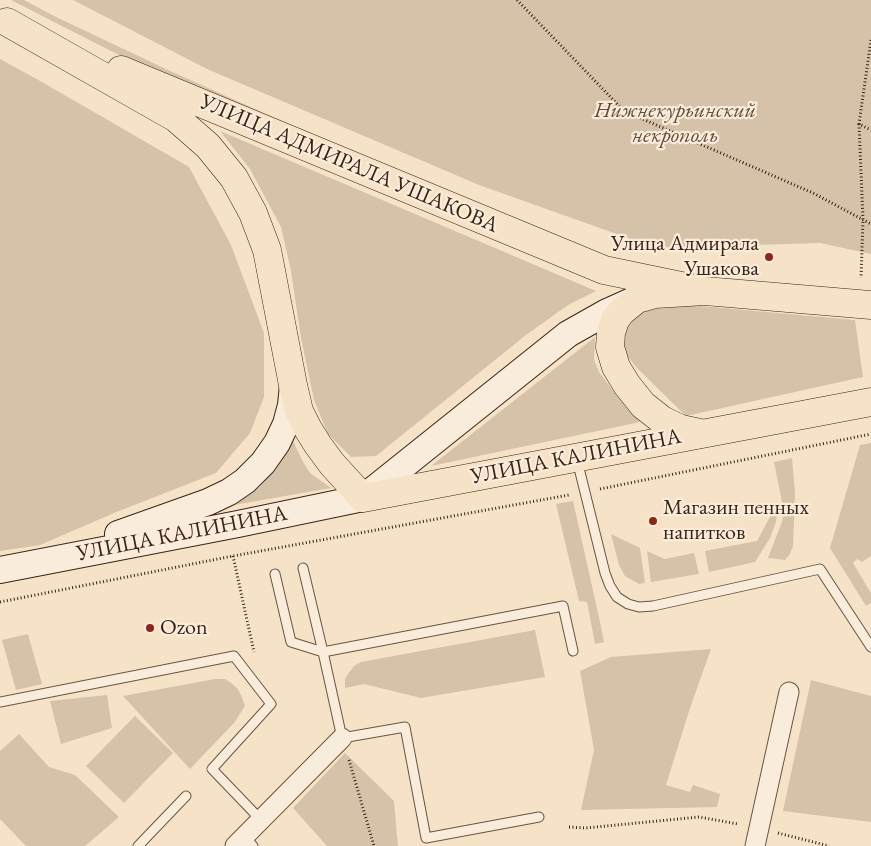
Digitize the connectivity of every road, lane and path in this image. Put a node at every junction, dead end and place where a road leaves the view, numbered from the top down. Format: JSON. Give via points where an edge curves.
{"nodes":[{"id":1,"x":517,"y":0,"type":"edge"},
{"id":2,"x":3,"y":20,"type":"edge"},
{"id":3,"x":871,"y":40,"type":"edge"},
{"id":4,"x":859,"y":124,"type":"junction"},
{"id":5,"x":871,"y":130,"type":"edge"},
{"id":6,"x":863,"y":220,"type":"junction"},
{"id":7,"x":871,"y":224,"type":"edge"},
{"id":8,"x":704,"y":291,"type":"junction"},
{"id":9,"x":866,"y":293,"type":"edge"},
{"id":10,"x":637,"y":299,"type":"junction"},
{"id":11,"x":293,"y":386,"type":"junction"},
{"id":12,"x":871,"y":402,"type":"edge"},
{"id":13,"x":701,"y":433,"type":"junction"},
{"id":14,"x":871,"y":434,"type":"edge"},
{"id":15,"x":576,"y":457,"type":"junction"},
{"id":16,"x":585,"y":492,"type":"junction"},
{"id":17,"x":363,"y":498,"type":"junction"},
{"id":18,"x":233,"y":556,"type":"junction"},
{"id":19,"x":42,"y":562,"type":"junction"},
{"id":20,"x":303,"y":568,"type":"dead end"},
{"id":21,"x":0,"y":570,"type":"edge"},
{"id":22,"x":275,"y":574,"type":"dead end"},
{"id":23,"x":0,"y":602,"type":"edge"},
{"id":24,"x":871,"y":647,"type":"edge"},
{"id":25,"x":573,"y":651,"type":"dead end"},
{"id":26,"x":254,"y":652,"type":"dead end"},
{"id":27,"x":323,"y":652,"type":"junction"},
{"id":28,"x":789,"y":692,"type":"dead end"},
{"id":29,"x":0,"y":702,"type":"edge"},
{"id":30,"x":342,"y":738,"type":"junction"},
{"id":31,"x":186,"y":796,"type":"dead end"},
{"id":32,"x":540,"y":817,"type":"dead end"},
{"id":33,"x":261,"y":820,"type":"junction"},
{"id":34,"x":569,"y":828,"type":"dead end"},
{"id":35,"x":757,"y":837,"type":"edge"},
{"id":36,"x":244,"y":843,"type":"edge"},
{"id":37,"x":138,"y":846,"type":"edge"},
{"id":38,"x":374,"y":846,"type":"edge"},
{"id":39,"x":829,"y":846,"type":"edge"}],
"edges":[{"from":1,"to":6,"type":"path","via":[[624,111],[813,193]]},
{"from":2,"to":8,"type":"main road","name":"УЛИЦА АДМИРАЛА УШАКОВА","via":[[604,270]]},
{"from":2,"to":11,"type":"main road","via":[[176,118],[208,146],[234,178],[253,213],[267,250]]},
{"from":3,"to":4,"type":"path"},
{"from":4,"to":5,"type":"path"},
{"from":4,"to":6,"type":"path"},
{"from":6,"to":7,"type":"path"},
{"from":6,"to":9,"type":"path"},
{"from":8,"to":9,"type":"main road","name":"УЛИЦА КАЛИНИНА"},
{"from":8,"to":10,"type":"main road","name":"УЛИЦА КАЛИНИНА","via":[[655,294]]},
{"from":10,"to":13,"type":"main road","name":"УЛИЦА КАЛИНИНА","via":[[615,320],[610,348],[616,367],[643,405],[662,420],[681,429]]},
{"from":10,"to":17,"type":"main road","name":"УЛИЦА КАЛИНИНА","via":[[568,334]]},
{"from":11,"to":17,"type":"main road","via":[[299,411],[313,437]]},
{"from":11,"to":19,"type":"main road","via":[[286,424],[277,443],[246,481],[208,502]]},
{"from":12,"to":13,"type":"main road","name":"УЛИЦА КАЛИНИНА"},
{"from":13,"to":15,"type":"main road","name":"УЛИЦА КАЛИНИНА"},
{"from":14,"to":16,"type":"path"},
{"from":15,"to":16,"type":"lane"},
{"from":15,"to":17,"type":"main road","name":"УЛИЦА КАЛИНИНА"},
{"from":16,"to":18,"type":"path"},
{"from":16,"to":24,"type":"lane","via":[[605,573],[617,597],[628,604],[653,606],[820,569]]},
{"from":17,"to":19,"type":"main road","name":"УЛИЦА КАЛИНИНА"},
{"from":18,"to":23,"type":"path"},
{"from":18,"to":26,"type":"path"},
{"from":19,"to":21,"type":"main road","name":"УЛИЦА КАЛИНИНА"},
{"from":20,"to":27,"type":"lane"},
{"from":22,"to":27,"type":"lane","via":[[291,642]]},
{"from":25,"to":27,"type":"lane","via":[[563,606]]},
{"from":27,"to":30,"type":"lane"},
{"from":28,"to":35,"type":"street"},
{"from":29,"to":33,"type":"lane","via":[[234,656],[270,704],[212,769]]},
{"from":30,"to":32,"type":"lane","via":[[405,727],[426,838]]},
{"from":30,"to":33,"type":"street"},
{"from":30,"to":38,"type":"path"},
{"from":31,"to":37,"type":"lane"},
{"from":33,"to":36,"type":"street"},
{"from":34,"to":35,"type":"path","via":[[699,817]]},
{"from":35,"to":39,"type":"path"}]}
